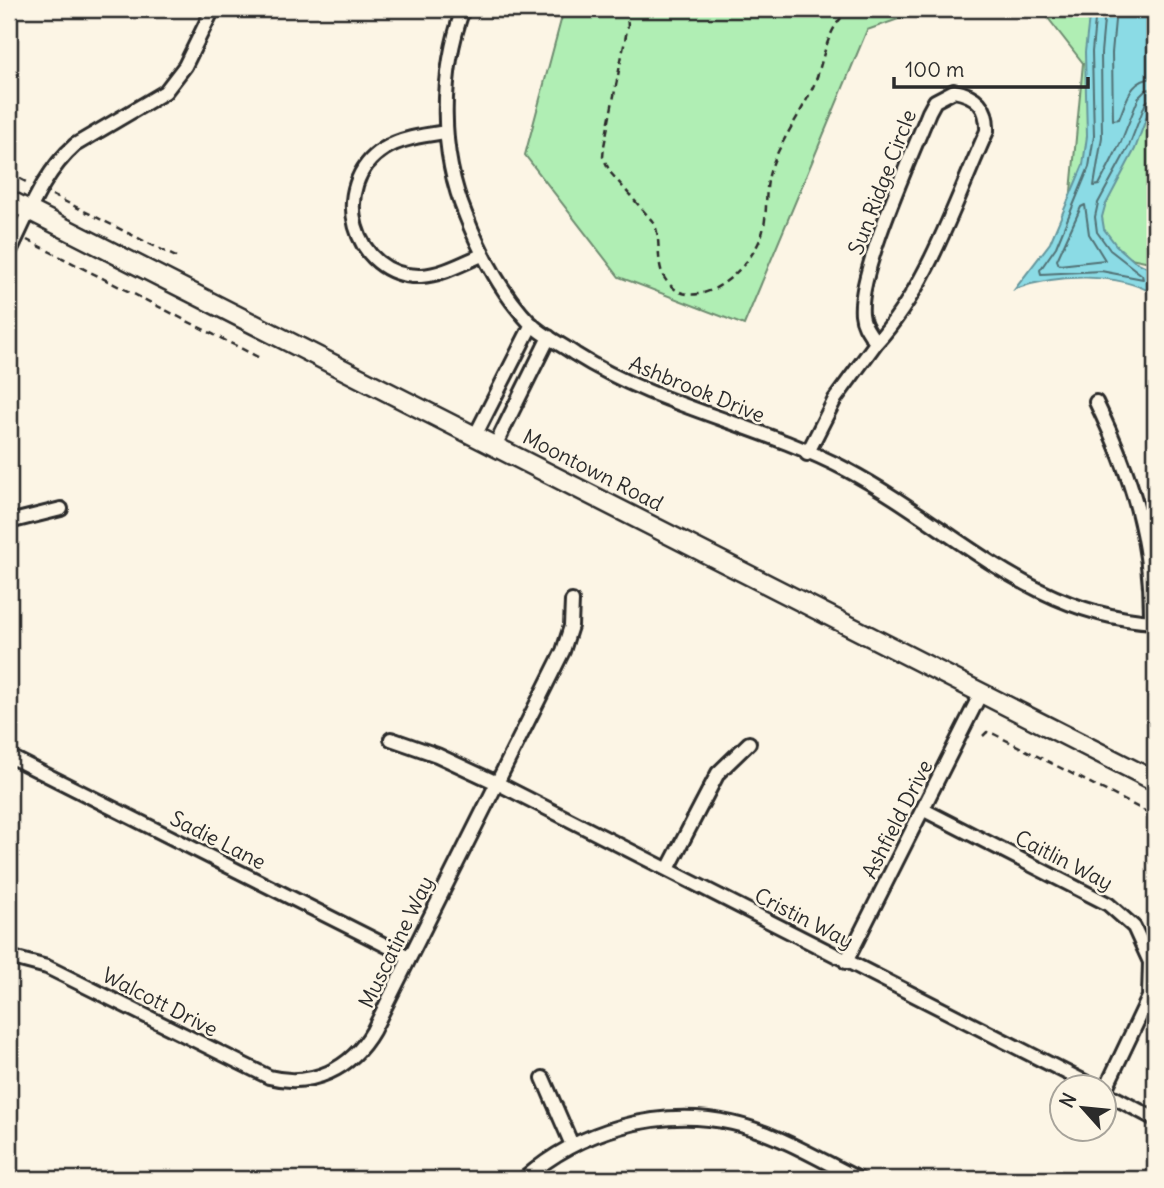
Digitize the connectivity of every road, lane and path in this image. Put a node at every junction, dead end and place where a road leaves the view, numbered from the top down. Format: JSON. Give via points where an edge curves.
{"nodes":[{"id":1,"x":213,"y":9,"type":"edge"},
{"id":2,"x":463,"y":9,"type":"edge"},
{"id":3,"x":626,"y":9,"type":"edge"},
{"id":4,"x":850,"y":9,"type":"edge"},
{"id":5,"x":446,"y":132,"type":"junction"},
{"id":6,"x":9,"y":173,"type":"edge"},
{"id":7,"x":41,"y":189,"type":"junction"},
{"id":8,"x":9,"y":200,"type":"edge"},
{"id":9,"x":1155,"y":208,"type":"edge"},
{"id":10,"x":30,"y":211,"type":"junction"},
{"id":11,"x":1155,"y":231,"type":"edge"},
{"id":12,"x":18,"y":235,"type":"junction"},
{"id":13,"x":9,"y":253,"type":"edge"},
{"id":14,"x":482,"y":254,"type":"junction"},
{"id":15,"x":180,"y":259,"type":"dead end"},
{"id":16,"x":532,"y":324,"type":"junction"},
{"id":17,"x":550,"y":337,"type":"junction"},
{"id":18,"x":876,"y":343,"type":"junction"},
{"id":19,"x":260,"y":358,"type":"dead end"},
{"id":20,"x":1096,"y":402,"type":"dead end"},
{"id":21,"x":475,"y":436,"type":"junction"},
{"id":22,"x":495,"y":446,"type":"junction"},
{"id":23,"x":807,"y":454,"type":"junction"},
{"id":24,"x":61,"y":509,"type":"dead end"},
{"id":25,"x":9,"y":522,"type":"edge"},
{"id":26,"x":572,"y":601,"type":"dead end"},
{"id":27,"x":1153,"y":622,"type":"edge"},
{"id":28,"x":981,"y":693,"type":"junction"},
{"id":29,"x":983,"y":736,"type":"dead end"},
{"id":30,"x":391,"y":740,"type":"dead end"},
{"id":31,"x":749,"y":743,"type":"dead end"},
{"id":32,"x":9,"y":756,"type":"edge"},
{"id":33,"x":1155,"y":781,"type":"edge"},
{"id":34,"x":497,"y":783,"type":"junction"},
{"id":35,"x":924,"y":810,"type":"junction"},
{"id":36,"x":1155,"y":816,"type":"edge"},
{"id":37,"x":668,"y":869,"type":"junction"},
{"id":38,"x":9,"y":957,"type":"edge"},
{"id":39,"x":409,"y":957,"type":"junction"},
{"id":40,"x":846,"y":962,"type":"junction"},
{"id":41,"x":1063,"y":1072,"type":"edge"},
{"id":42,"x":1113,"y":1072,"type":"edge"},
{"id":43,"x":543,"y":1078,"type":"dead end"},
{"id":44,"x":295,"y":1081,"type":"joint"},
{"id":45,"x":1118,"y":1099,"type":"edge"},
{"id":46,"x":1155,"y":1119,"type":"edge"},
{"id":47,"x":572,"y":1145,"type":"junction"},
{"id":48,"x":524,"y":1179,"type":"edge"},
{"id":49,"x":856,"y":1179,"type":"edge"}],
"edges":[{"from":1,"to":7,"type":"street","via":[[185,66],[165,92],[75,145]]},
{"from":2,"to":5,"type":"street","name":"Ashbrook Drive","via":[[450,55]]},
{"from":3,"to":4,"type":"path","via":[[628,25],[604,146],[605,164],[654,223],[665,279],[678,292],[697,295],[728,278],[759,243],[771,169],[816,80],[832,30]]},
{"from":5,"to":14,"type":"street","name":"Ashbrook Drive","via":[[458,198]]},
{"from":5,"to":14,"type":"street","via":[[394,143],[373,157],[355,187],[353,225],[372,257],[407,274],[438,273]]},
{"from":6,"to":7,"type":"path"},
{"from":7,"to":10,"type":"street"},
{"from":7,"to":15,"type":"path"},
{"from":8,"to":10,"type":"street","name":"Moontown Road"},
{"from":9,"to":11,"type":"path","via":[[1151,220]]},
{"from":10,"to":12,"type":"street"},
{"from":10,"to":21,"type":"street","name":"Moontown Road"},
{"from":12,"to":13,"type":"street"},
{"from":12,"to":19,"type":"path"},
{"from":14,"to":16,"type":"street","name":"Ashbrook Drive"},
{"from":16,"to":17,"type":"street","name":"Ashbrook Drive"},
{"from":16,"to":21,"type":"street"},
{"from":17,"to":22,"type":"street"},
{"from":17,"to":23,"type":"street","name":"Ashbrook Drive","via":[[624,382]]},
{"from":18,"to":18,"type":"street","name":"Sun Ridge Circle","via":[[918,281],[987,131],[985,110],[968,94],[954,91],[935,101],[865,279],[862,316]]},
{"from":18,"to":23,"type":"street","name":"Sun Ridge Circle","via":[[835,400]]},
{"from":20,"to":27,"type":"street","via":[[1142,517]]},
{"from":21,"to":22,"type":"street","name":"Moontown Road"},
{"from":22,"to":28,"type":"street","name":"Moontown Road"},
{"from":23,"to":27,"type":"street","name":"Ashbrook Drive","via":[[850,472],[1040,593],[1084,611]]},
{"from":24,"to":25,"type":"street"},
{"from":26,"to":34,"type":"street","name":"Muscatine Way","via":[[563,651]]},
{"from":28,"to":33,"type":"street","name":"Moontown Road"},
{"from":28,"to":35,"type":"street","name":"Ashfield Drive"},
{"from":29,"to":36,"type":"path","via":[[994,734]]},
{"from":30,"to":34,"type":"street","name":"Cristin Way","via":[[438,755]]},
{"from":31,"to":37,"type":"street","via":[[718,774]]},
{"from":32,"to":39,"type":"street","name":"Sadie Lane"},
{"from":34,"to":37,"type":"street","name":"Cristin Way"},
{"from":34,"to":39,"type":"street","name":"Muscatine Way"},
{"from":35,"to":40,"type":"street","name":"Ashfield Drive"},
{"from":35,"to":42,"type":"street","name":"Caitlin Way","via":[[1108,904],[1134,927],[1150,962],[1149,997]]},
{"from":37,"to":40,"type":"street","name":"Cristin Way"},
{"from":38,"to":44,"type":"street","name":"Walcott Drive","via":[[47,967],[256,1072]]},
{"from":39,"to":44,"type":"street","name":"Muscatine Way","via":[[365,1046],[339,1068]]},
{"from":40,"to":41,"type":"street","name":"Cristin Way"},
{"from":43,"to":47,"type":"street"},
{"from":45,"to":46,"type":"street"},
{"from":47,"to":48,"type":"street"},
{"from":47,"to":49,"type":"street","via":[[646,1122],[711,1120],[773,1137]]}]}
